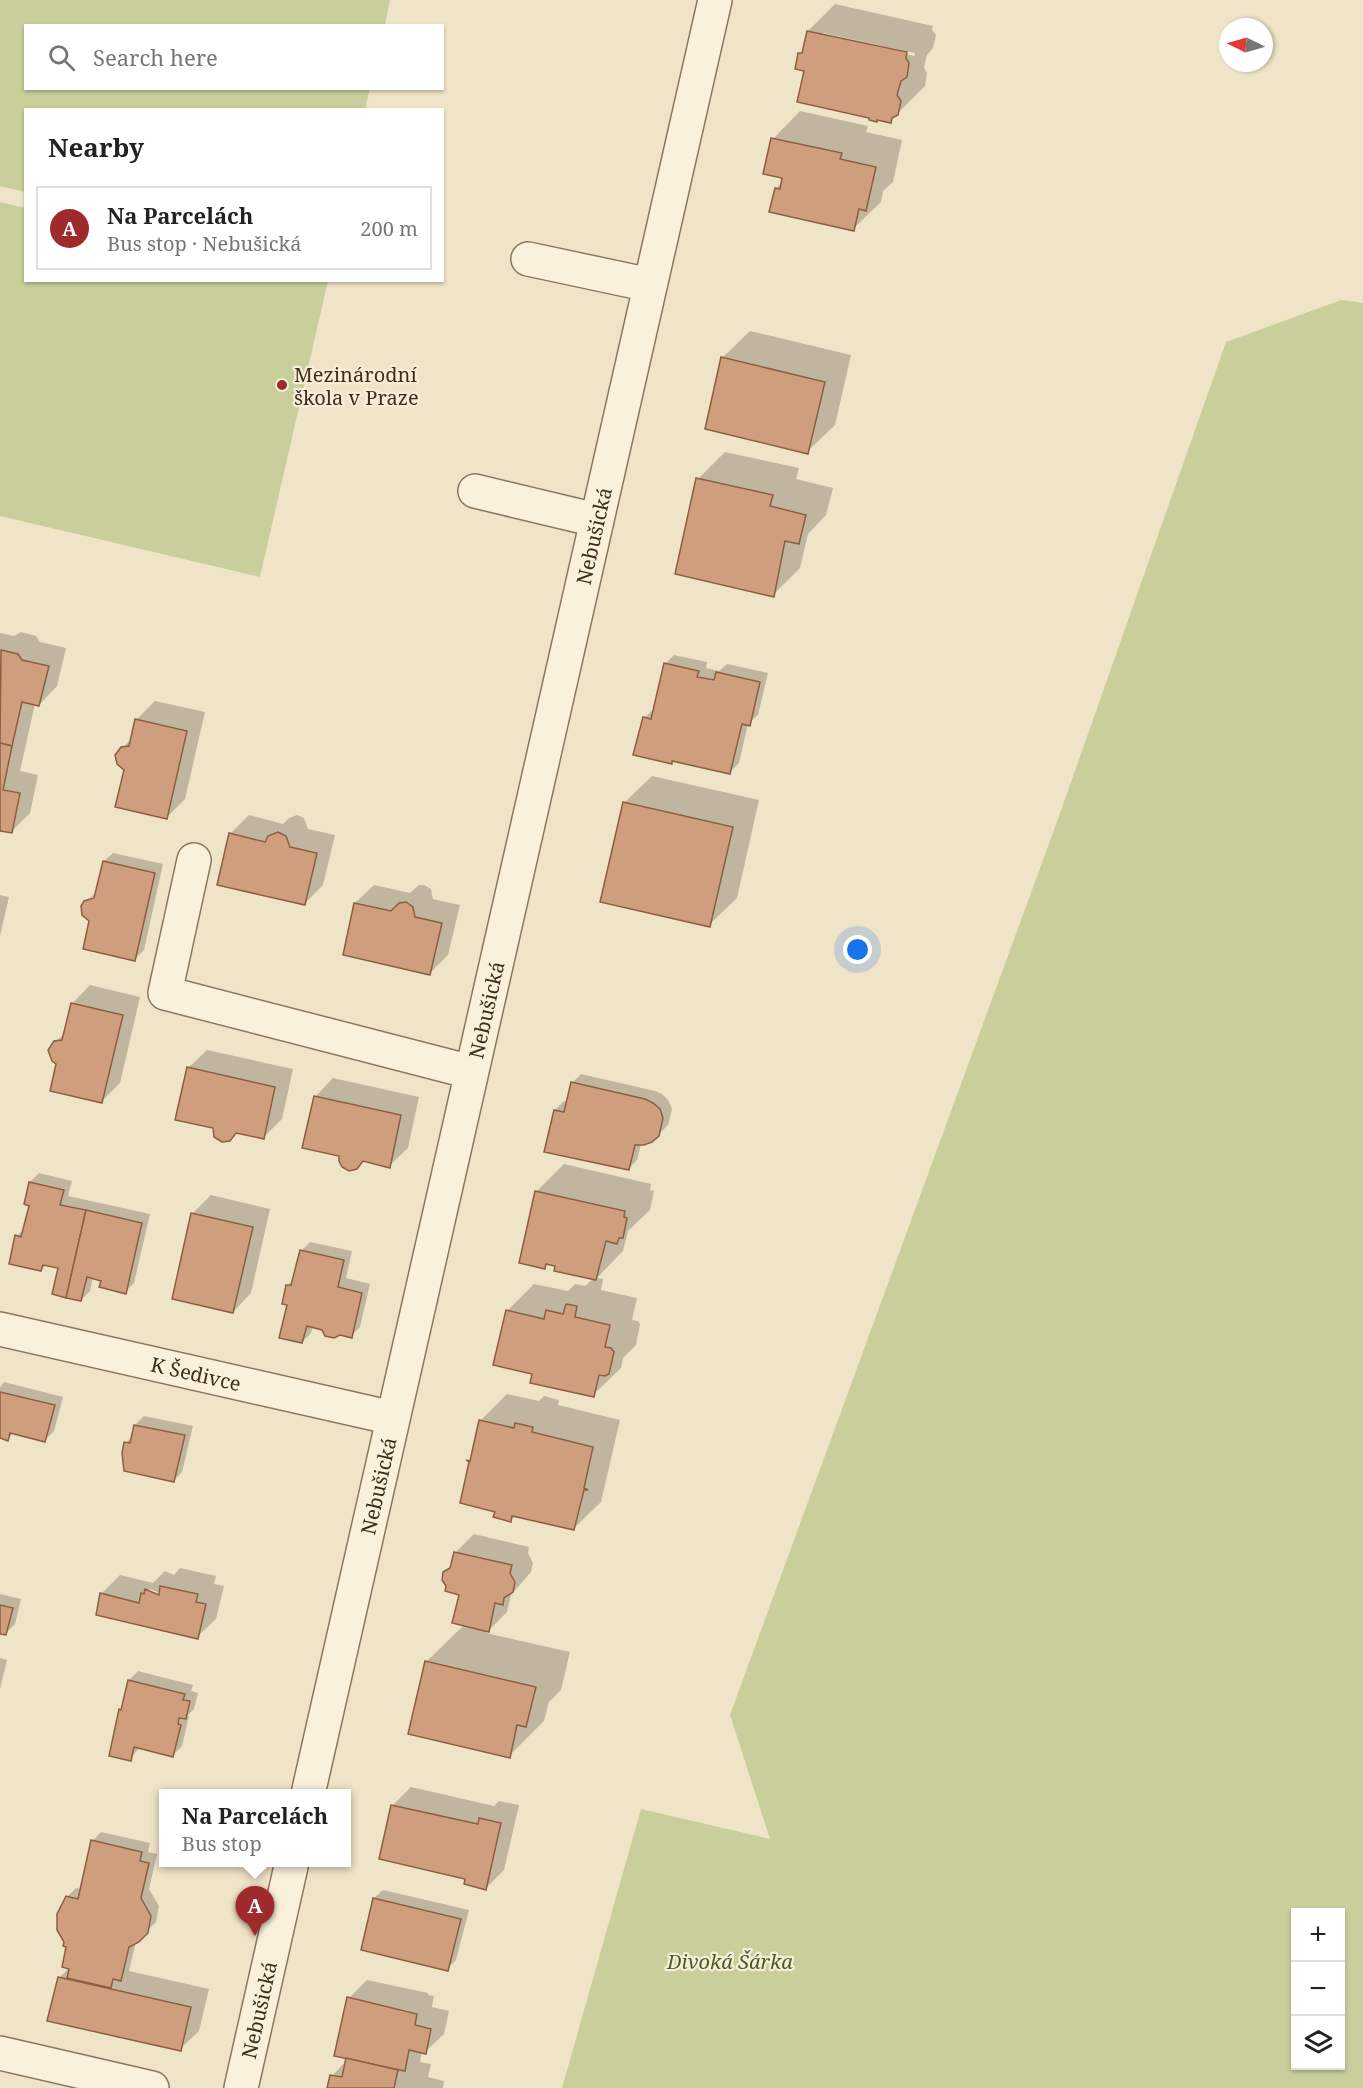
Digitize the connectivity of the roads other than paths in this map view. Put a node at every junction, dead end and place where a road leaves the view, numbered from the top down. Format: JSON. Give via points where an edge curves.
{"nodes":[{"id":1,"x":715,"y":0,"type":"edge"},
{"id":2,"x":528,"y":259,"type":"dead end"},
{"id":3,"x":650,"y":285,"type":"junction"},
{"id":4,"x":474,"y":491,"type":"dead end"},
{"id":5,"x":596,"y":520,"type":"junction"},
{"id":6,"x":194,"y":860,"type":"dead end"},
{"id":7,"x":471,"y":1072,"type":"junction"},
{"id":8,"x":0,"y":1329,"type":"edge"},
{"id":9,"x":393,"y":1418,"type":"junction"},
{"id":10,"x":309,"y":1789,"type":"edge"},
{"id":11,"x":291,"y":1867,"type":"edge"},
{"id":12,"x":0,"y":2053,"type":"edge"},
{"id":13,"x":152,"y":2088,"type":"edge"},
{"id":14,"x":241,"y":2088,"type":"edge"}],
"edges":[{"from":1,"to":3,"type":"street","name":"Nebušická"},
{"from":2,"to":3,"type":"street"},
{"from":3,"to":5,"type":"street","name":"Nebušická"},
{"from":4,"to":5,"type":"street"},
{"from":5,"to":7,"type":"street","name":"Nebušická"},
{"from":6,"to":7,"type":"street","name":"Nebušická","via":[[165,993]]},
{"from":7,"to":9,"type":"street","name":"Nebušická"},
{"from":8,"to":9,"type":"street","name":"K Šedivce"},
{"from":9,"to":10,"type":"street","name":"Nebušická"},
{"from":11,"to":14,"type":"street","name":"Nebušická"},
{"from":12,"to":13,"type":"street"}]}
